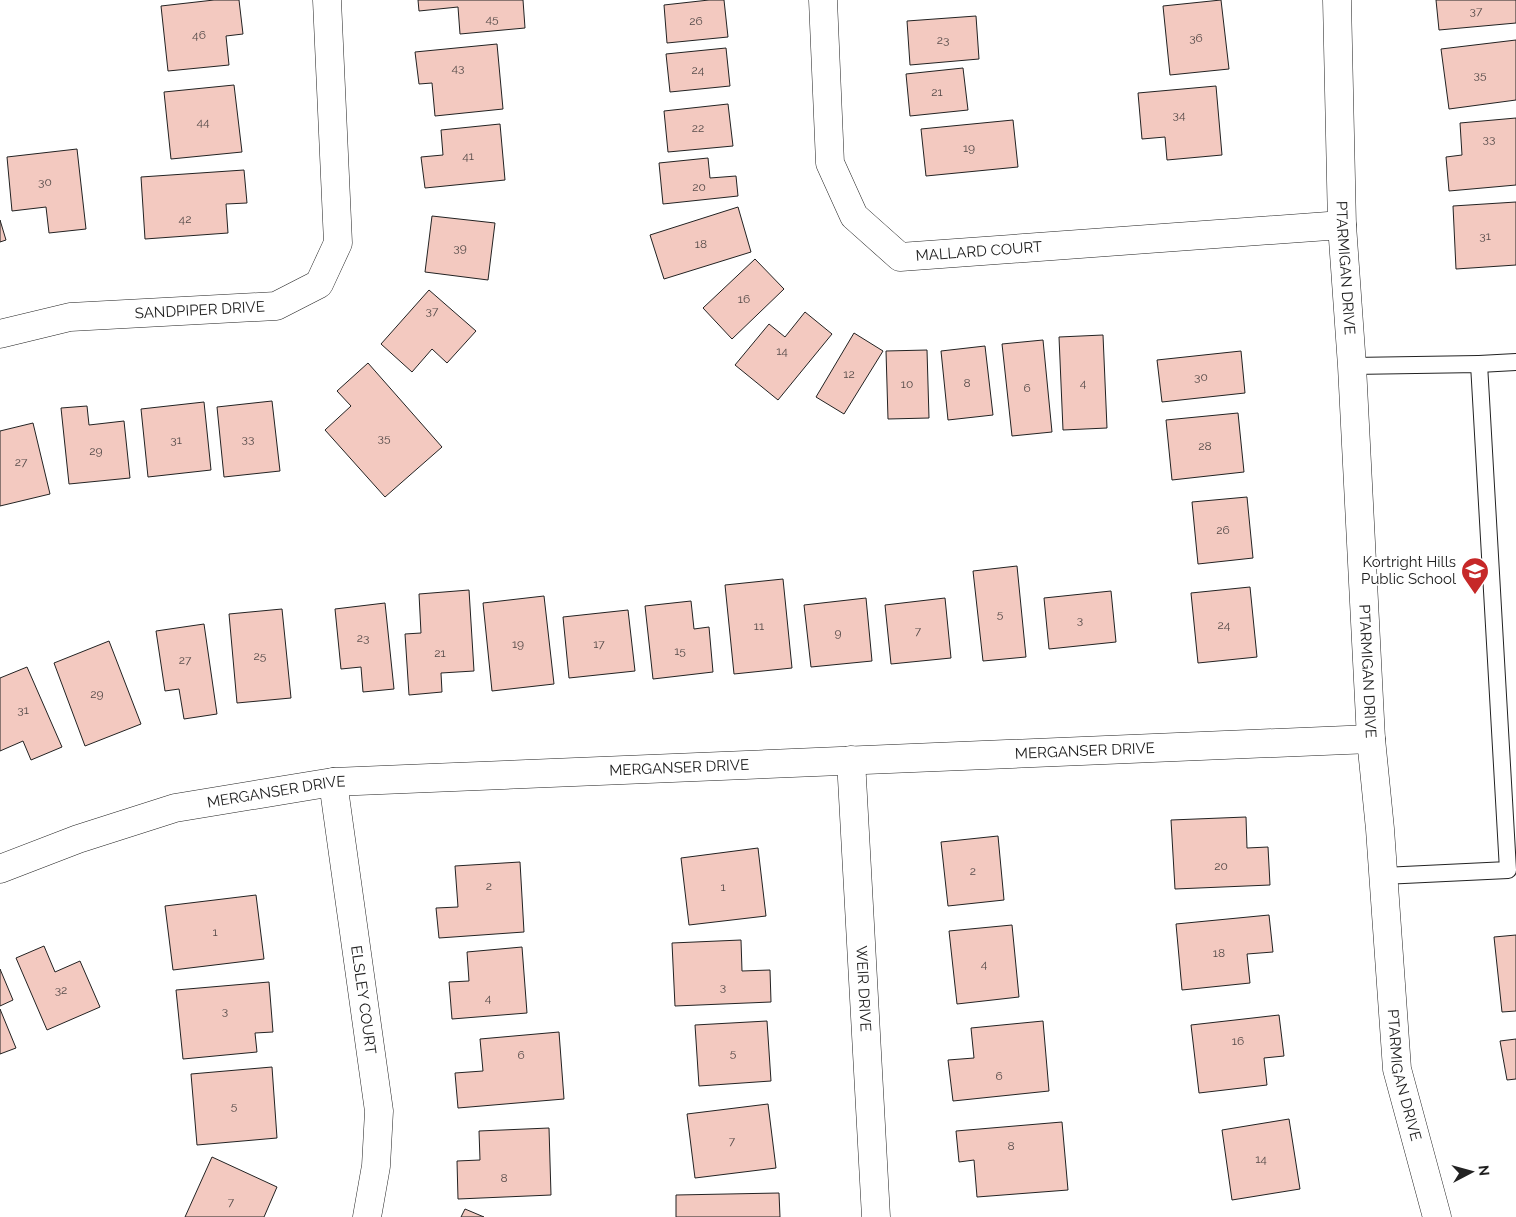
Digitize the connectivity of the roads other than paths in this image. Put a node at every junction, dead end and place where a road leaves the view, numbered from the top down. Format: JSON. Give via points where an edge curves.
{"nodes":[{"id":1,"x":327,"y":0,"type":"edge"},
{"id":2,"x":822,"y":0,"type":"edge"},
{"id":3,"x":1337,"y":0,"type":"edge"},
{"id":4,"x":1342,"y":225,"type":"junction"},
{"id":5,"x":0,"y":334,"type":"edge"},
{"id":6,"x":1516,"y":362,"type":"edge"},
{"id":7,"x":1479,"y":364,"type":"junction"},
{"id":8,"x":1352,"y":366,"type":"junction"},
{"id":9,"x":1371,"y":739,"type":"junction"},
{"id":10,"x":851,"y":760,"type":"junction"},
{"id":11,"x":333,"y":782,"type":"junction"},
{"id":12,"x":0,"y":868,"type":"edge"},
{"id":13,"x":1512,"y":870,"type":"edge"},
{"id":14,"x":1383,"y":876,"type":"junction"},
{"id":15,"x":367,"y":1217,"type":"edge"},
{"id":16,"x":876,"y":1217,"type":"edge"},
{"id":17,"x":1438,"y":1217,"type":"edge"}],
"edges":[{"from":1,"to":5,"type":"street","name":"SANDPIPER DRIVE","via":[[338,243],[319,284],[276,306],[70,317]]},
{"from":2,"to":4,"type":"street","name":"MALLARD COURT","via":[[830,163],[854,216],[900,257]]},
{"from":3,"to":4,"type":"street","name":"PTARMIGAN DRIVE"},
{"from":4,"to":8,"type":"street","name":"PTARMIGAN DRIVE"},
{"from":6,"to":7,"type":"lane"},
{"from":7,"to":8,"type":"lane"},
{"from":7,"to":13,"type":"lane"},
{"from":8,"to":9,"type":"street","name":"PTARMIGAN DRIVE"},
{"from":9,"to":10,"type":"street","name":"MERGANSER DRIVE"},
{"from":9,"to":14,"type":"street","name":"PTARMIGAN DRIVE"},
{"from":10,"to":11,"type":"street","name":"MERGANSER DRIVE"},
{"from":10,"to":16,"type":"street","name":"WEIR DRIVE"},
{"from":11,"to":12,"type":"street","name":"MERGANSER DRIVE","via":[[175,808]]},
{"from":11,"to":15,"type":"street","name":"ELSLEY COURT","via":[[379,1111],[376,1166]]},
{"from":13,"to":14,"type":"lane"},
{"from":14,"to":17,"type":"street","name":"PTARMIGAN DRIVE","via":[[1397,1069]]}]}
